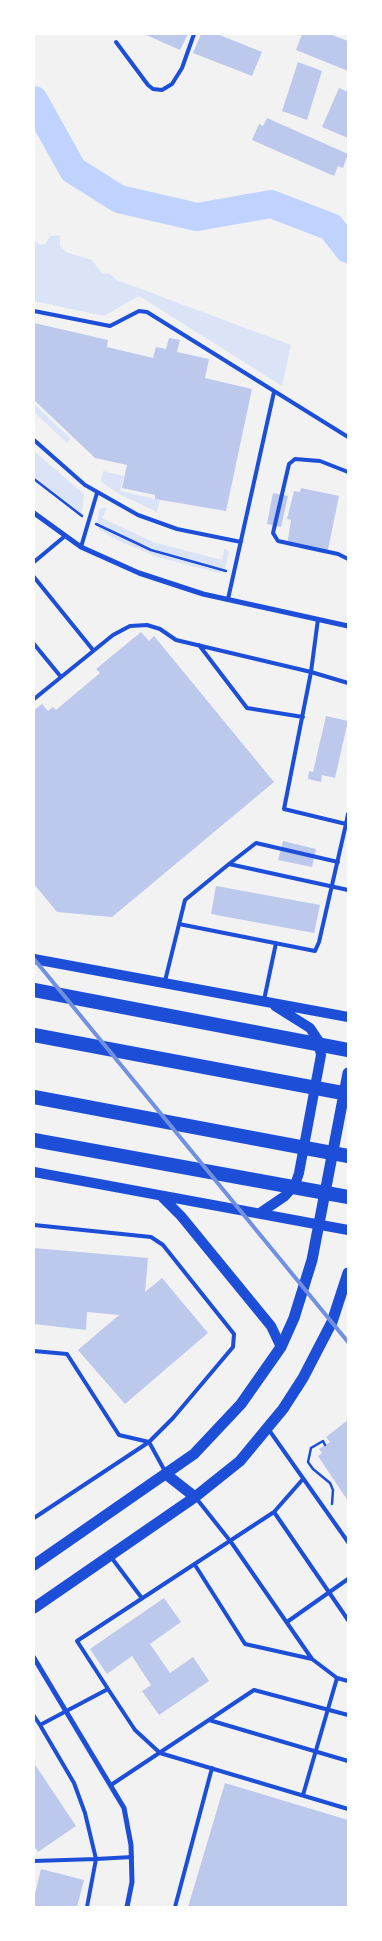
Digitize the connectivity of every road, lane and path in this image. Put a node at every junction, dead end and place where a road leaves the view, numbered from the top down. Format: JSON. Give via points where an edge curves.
{"nodes":[{"id":1,"x":194,"y":34,"type":"edge"},
{"id":2,"x":116,"y":42,"type":"dead end"},
{"id":3,"x":34,"y":310,"type":"edge"},
{"id":4,"x":274,"y":392,"type":"junction"},
{"id":5,"x":348,"y":437,"type":"edge"},
{"id":6,"x":34,"y":440,"type":"edge"},
{"id":7,"x":348,"y":472,"type":"edge"},
{"id":8,"x":34,"y":479,"type":"edge"},
{"id":9,"x":97,"y":493,"type":"junction"},
{"id":10,"x":34,"y":513,"type":"edge"},
{"id":11,"x":89,"y":520,"type":"junction"},
{"id":12,"x":65,"y":536,"type":"junction"},
{"id":13,"x":241,"y":542,"type":"junction"},
{"id":14,"x":81,"y":547,"type":"junction"},
{"id":15,"x":348,"y":559,"type":"edge"},
{"id":16,"x":34,"y":562,"type":"edge"},
{"id":17,"x":234,"y":573,"type":"junction"},
{"id":18,"x":34,"y":577,"type":"edge"},
{"id":19,"x":228,"y":599,"type":"junction"},
{"id":20,"x":318,"y":619,"type":"junction"},
{"id":21,"x":348,"y":626,"type":"edge"},
{"id":22,"x":34,"y":644,"type":"edge"},
{"id":23,"x":199,"y":646,"type":"junction"},
{"id":24,"x":93,"y":650,"type":"junction"},
{"id":25,"x":311,"y":672,"type":"junction"},
{"id":26,"x":61,"y":677,"type":"junction"},
{"id":27,"x":348,"y":683,"type":"edge"},
{"id":28,"x":34,"y":699,"type":"edge"},
{"id":29,"x":302,"y":717,"type":"junction"},
{"id":30,"x":348,"y":814,"type":"edge"},
{"id":31,"x":346,"y":824,"type":"junction"},
{"id":32,"x":338,"y":862,"type":"junction"},
{"id":33,"x":229,"y":864,"type":"junction"},
{"id":34,"x":333,"y":886,"type":"junction"},
{"id":35,"x":348,"y":890,"type":"edge"},
{"id":36,"x":179,"y":924,"type":"junction"},
{"id":37,"x":276,"y":943,"type":"junction"},
{"id":38,"x":34,"y":960,"type":"edge"},
{"id":39,"x":164,"y":984,"type":"junction"},
{"id":40,"x":34,"y":990,"type":"edge"},
{"id":41,"x":267,"y":1003,"type":"junction"},
{"id":42,"x":348,"y":1017,"type":"edge"},
{"id":43,"x":34,"y":1035,"type":"edge"},
{"id":44,"x":348,"y":1050,"type":"edge"},
{"id":45,"x":348,"y":1073,"type":"edge"},
{"id":46,"x":348,"y":1094,"type":"edge"},
{"id":47,"x":34,"y":1096,"type":"edge"},
{"id":48,"x":34,"y":1140,"type":"edge"},
{"id":49,"x":348,"y":1156,"type":"edge"},
{"id":50,"x":34,"y":1172,"type":"edge"},
{"id":51,"x":160,"y":1195,"type":"junction"},
{"id":52,"x":348,"y":1197,"type":"edge"},
{"id":53,"x":260,"y":1213,"type":"junction"},
{"id":54,"x":319,"y":1224,"type":"junction"},
{"id":55,"x":34,"y":1225,"type":"edge"},
{"id":56,"x":348,"y":1230,"type":"edge"},
{"id":57,"x":348,"y":1274,"type":"edge"},
{"id":58,"x":281,"y":1348,"type":"junction"},
{"id":59,"x":34,"y":1351,"type":"edge"},
{"id":60,"x":268,"y":1428,"type":"junction"},
{"id":61,"x":149,"y":1442,"type":"junction"},
{"id":62,"x":325,"y":1445,"type":"dead end"},
{"id":63,"x":167,"y":1474,"type":"junction"},
{"id":64,"x":303,"y":1478,"type":"junction"},
{"id":65,"x":195,"y":1497,"type":"junction"},
{"id":66,"x":274,"y":1512,"type":"junction"},
{"id":67,"x":329,"y":1515,"type":"junction"},
{"id":68,"x":34,"y":1518,"type":"edge"},
{"id":69,"x":231,"y":1542,"type":"junction"},
{"id":70,"x":348,"y":1542,"type":"edge"},
{"id":71,"x":110,"y":1556,"type":"junction"},
{"id":72,"x":34,"y":1565,"type":"edge"},
{"id":73,"x":194,"y":1565,"type":"junction"},
{"id":74,"x":348,"y":1579,"type":"edge"},
{"id":75,"x":330,"y":1592,"type":"junction"},
{"id":76,"x":141,"y":1597,"type":"junction"},
{"id":77,"x":34,"y":1608,"type":"edge"},
{"id":78,"x":348,"y":1620,"type":"edge"},
{"id":79,"x":287,"y":1622,"type":"junction"},
{"id":80,"x":34,"y":1658,"type":"edge"},
{"id":81,"x":312,"y":1659,"type":"junction"},
{"id":82,"x":337,"y":1678,"type":"junction"},
{"id":83,"x":348,"y":1681,"type":"edge"},
{"id":84,"x":108,"y":1689,"type":"junction"},
{"id":85,"x":327,"y":1708,"type":"junction"},
{"id":86,"x":66,"y":1710,"type":"junction"},
{"id":87,"x":348,"y":1715,"type":"edge"},
{"id":88,"x":34,"y":1716,"type":"edge"},
{"id":89,"x":208,"y":1720,"type":"junction"},
{"id":90,"x":40,"y":1725,"type":"junction"},
{"id":91,"x":315,"y":1751,"type":"junction"},
{"id":92,"x":160,"y":1753,"type":"junction"},
{"id":93,"x":348,"y":1761,"type":"edge"},
{"id":94,"x":212,"y":1768,"type":"junction"},
{"id":95,"x":111,"y":1785,"type":"junction"},
{"id":96,"x":303,"y":1795,"type":"junction"},
{"id":97,"x":348,"y":1808,"type":"edge"},
{"id":98,"x":132,"y":1857,"type":"junction"},
{"id":99,"x":96,"y":1859,"type":"junction"},
{"id":100,"x":34,"y":1861,"type":"edge"},
{"id":101,"x":87,"y":1907,"type":"edge"},
{"id":102,"x":127,"y":1907,"type":"edge"},
{"id":103,"x":175,"y":1907,"type":"edge"}],
"edges":[{"from":1,"to":2,"type":"lane","via":[[182,68],[172,84],[162,90],[148,85]]},
{"from":3,"to":4,"type":"lane","via":[[110,326],[139,311],[147,312]]},
{"from":4,"to":5,"type":"lane"},
{"from":4,"to":13,"type":"lane"},
{"from":6,"to":9,"type":"lane"},
{"from":7,"to":15,"type":"lane","via":[[320,461],[295,459],[290,464],[273,533],[278,541]]},
{"from":8,"to":11,"type":"path"},
{"from":9,"to":11,"type":"lane"},
{"from":9,"to":13,"type":"lane","via":[[156,522]]},
{"from":10,"to":12,"type":"street"},
{"from":11,"to":14,"type":"lane"},
{"from":11,"to":17,"type":"path","via":[[151,550]]},
{"from":12,"to":14,"type":"street"},
{"from":12,"to":16,"type":"lane"},
{"from":13,"to":17,"type":"lane"},
{"from":14,"to":19,"type":"street","via":[[138,573]]},
{"from":17,"to":19,"type":"lane"},
{"from":18,"to":24,"type":"lane"},
{"from":19,"to":20,"type":"street"},
{"from":20,"to":21,"type":"street"},
{"from":20,"to":25,"type":"lane"},
{"from":22,"to":26,"type":"lane"},
{"from":23,"to":24,"type":"lane","via":[[176,640],[147,625],[130,626]]},
{"from":23,"to":25,"type":"lane"},
{"from":23,"to":29,"type":"lane","via":[[247,708]]},
{"from":24,"to":26,"type":"lane"},
{"from":25,"to":27,"type":"lane"},
{"from":25,"to":29,"type":"lane"},
{"from":26,"to":28,"type":"lane"},
{"from":29,"to":31,"type":"lane","via":[[284,809]]},
{"from":30,"to":31,"type":"lane"},
{"from":31,"to":32,"type":"lane"},
{"from":32,"to":33,"type":"lane","via":[[256,843]]},
{"from":32,"to":34,"type":"lane"},
{"from":33,"to":34,"type":"lane"},
{"from":33,"to":36,"type":"lane","via":[[185,900]]},
{"from":34,"to":35,"type":"lane"},
{"from":34,"to":37,"type":"lane","via":[[319,942],[314,950]]},
{"from":36,"to":37,"type":"lane"},
{"from":36,"to":39,"type":"lane"},
{"from":37,"to":41,"type":"lane"},
{"from":38,"to":39,"type":"main road"},
{"from":39,"to":41,"type":"main road"},
{"from":40,"to":44,"type":"highway"},
{"from":41,"to":42,"type":"main road"},
{"from":41,"to":53,"type":"main road","via":[[310,1028],[318,1040],[321,1056],[295,1185],[276,1204]]},
{"from":43,"to":46,"type":"highway"},
{"from":45,"to":54,"type":"main road"},
{"from":47,"to":49,"type":"highway"},
{"from":48,"to":52,"type":"highway"},
{"from":50,"to":51,"type":"main road"},
{"from":51,"to":53,"type":"main road"},
{"from":51,"to":58,"type":"main road","via":[[182,1216],[270,1326]]},
{"from":53,"to":54,"type":"main road"},
{"from":54,"to":56,"type":"main road"},
{"from":54,"to":58,"type":"main road","via":[[305,1287]]},
{"from":55,"to":61,"type":"lane","via":[[151,1237],[163,1245],[234,1334],[233,1347]]},
{"from":57,"to":60,"type":"main road","via":[[321,1346]]},
{"from":58,"to":63,"type":"main road","via":[[241,1404],[194,1454]]},
{"from":59,"to":61,"type":"lane","via":[[67,1354],[119,1435]]},
{"from":60,"to":64,"type":"lane"},
{"from":60,"to":65,"type":"main road","via":[[240,1461]]},
{"from":61,"to":63,"type":"lane"},
{"from":61,"to":68,"type":"lane"},
{"from":62,"to":67,"type":"path","via":[[323,1441],[312,1448],[308,1462],[333,1490]]},
{"from":63,"to":65,"type":"main road"},
{"from":63,"to":72,"type":"main road"},
{"from":64,"to":66,"type":"lane"},
{"from":64,"to":67,"type":"lane"},
{"from":65,"to":69,"type":"lane"},
{"from":65,"to":71,"type":"main road"},
{"from":66,"to":69,"type":"lane"},
{"from":66,"to":75,"type":"lane"},
{"from":67,"to":70,"type":"lane"},
{"from":69,"to":73,"type":"lane"},
{"from":69,"to":79,"type":"lane"},
{"from":71,"to":76,"type":"lane"},
{"from":71,"to":77,"type":"main road"},
{"from":73,"to":76,"type":"lane"},
{"from":73,"to":81,"type":"lane","via":[[245,1644]]},
{"from":74,"to":75,"type":"lane"},
{"from":75,"to":78,"type":"lane"},
{"from":75,"to":79,"type":"lane"},
{"from":76,"to":84,"type":"lane","via":[[77,1640]]},
{"from":79,"to":81,"type":"lane"},
{"from":80,"to":86,"type":"street"},
{"from":81,"to":82,"type":"lane"},
{"from":82,"to":83,"type":"lane"},
{"from":82,"to":85,"type":"lane"},
{"from":84,"to":86,"type":"lane"},
{"from":84,"to":92,"type":"lane","via":[[135,1730]]},
{"from":85,"to":87,"type":"lane"},
{"from":85,"to":89,"type":"lane","via":[[254,1690]]},
{"from":85,"to":91,"type":"lane"},
{"from":86,"to":90,"type":"lane"},
{"from":86,"to":95,"type":"street"},
{"from":88,"to":90,"type":"lane"},
{"from":89,"to":91,"type":"lane"},
{"from":89,"to":92,"type":"lane"},
{"from":90,"to":99,"type":"lane","via":[[74,1783]]},
{"from":91,"to":93,"type":"lane"},
{"from":91,"to":96,"type":"lane"},
{"from":92,"to":94,"type":"lane"},
{"from":92,"to":95,"type":"lane"},
{"from":94,"to":96,"type":"lane"},
{"from":94,"to":103,"type":"lane"},
{"from":95,"to":98,"type":"street","via":[[124,1808]]},
{"from":96,"to":97,"type":"lane"},
{"from":98,"to":99,"type":"lane"},
{"from":98,"to":102,"type":"street"},
{"from":99,"to":100,"type":"lane"},
{"from":99,"to":101,"type":"lane"}]}
